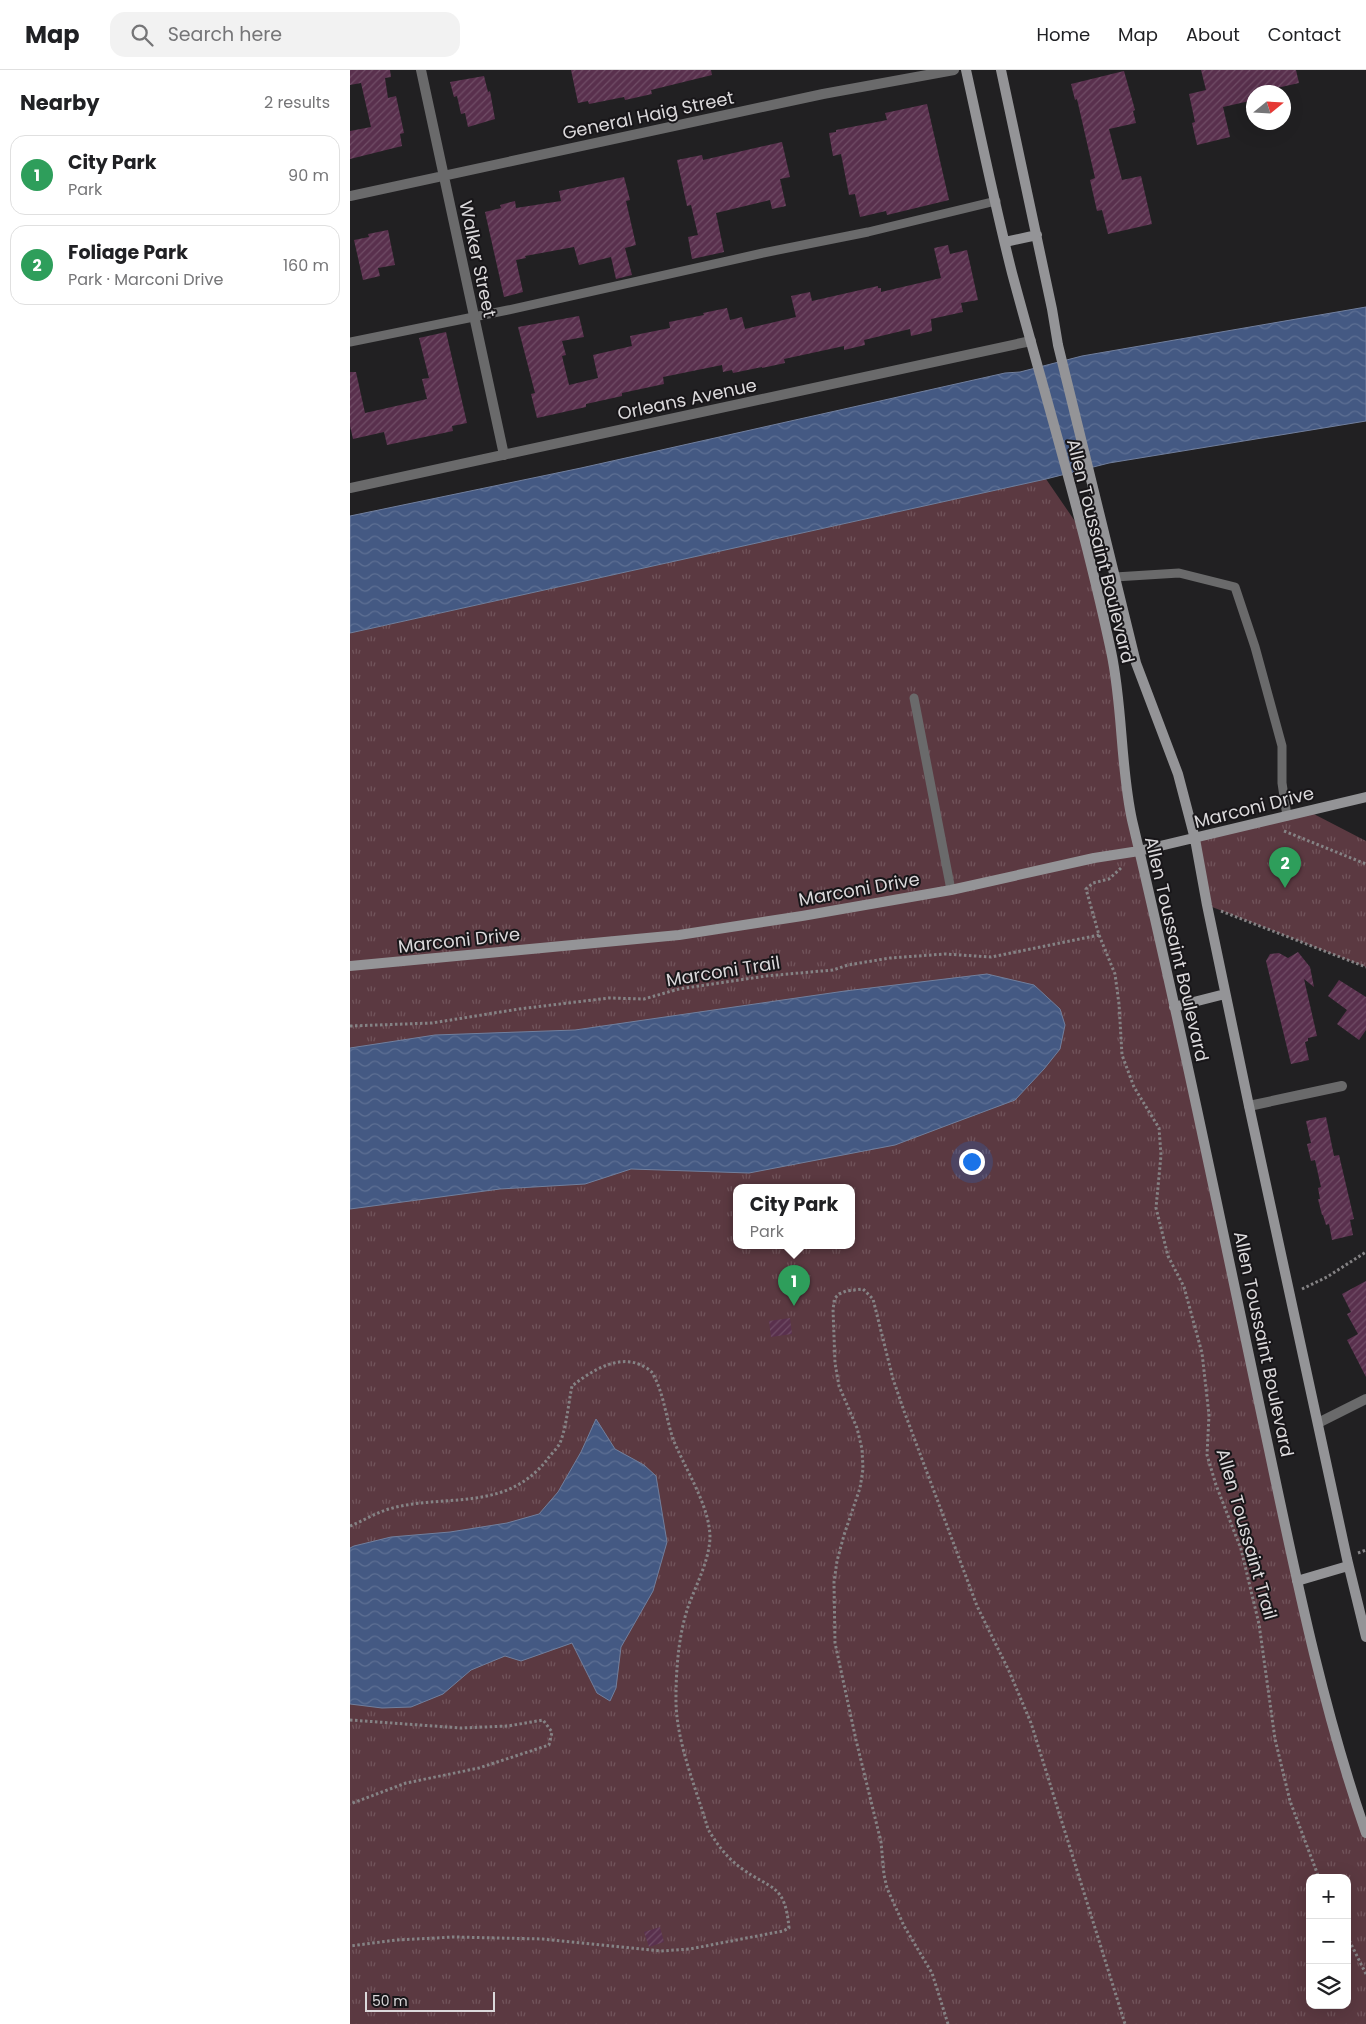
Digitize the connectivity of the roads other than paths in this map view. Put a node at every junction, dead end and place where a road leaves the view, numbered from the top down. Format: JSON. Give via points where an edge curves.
{"nodes":[{"id":1,"x":421,"y":70,"type":"edge"},
{"id":2,"x":954,"y":70,"type":"edge"},
{"id":3,"x":966,"y":70,"type":"edge"},
{"id":4,"x":1001,"y":70,"type":"edge"},
{"id":5,"x":444,"y":176,"type":"junction"},
{"id":6,"x":350,"y":196,"type":"edge"},
{"id":7,"x":996,"y":201,"type":"junction"},
{"id":8,"x":1036,"y":235,"type":"junction"},
{"id":9,"x":1005,"y":242,"type":"junction"},
{"id":10,"x":474,"y":317,"type":"junction"},
{"id":11,"x":350,"y":342,"type":"edge"},
{"id":12,"x":1032,"y":346,"type":"junction"},
{"id":13,"x":504,"y":455,"type":"junction"},
{"id":14,"x":350,"y":488,"type":"edge"},
{"id":15,"x":1115,"y":577,"type":"junction"},
{"id":16,"x":914,"y":698,"type":"dead end"},
{"id":17,"x":1366,"y":797,"type":"edge"},
{"id":18,"x":1287,"y":816,"type":"junction"},
{"id":19,"x":1195,"y":839,"type":"junction"},
{"id":20,"x":1139,"y":851,"type":"junction"},
{"id":21,"x":951,"y":890,"type":"junction"},
{"id":22,"x":350,"y":966,"type":"edge"},
{"id":23,"x":1225,"y":994,"type":"junction"},
{"id":24,"x":1174,"y":1007,"type":"junction"},
{"id":25,"x":1342,"y":1086,"type":"dead end"},
{"id":26,"x":1249,"y":1106,"type":"junction"},
{"id":27,"x":1366,"y":1400,"type":"edge"},
{"id":28,"x":1318,"y":1423,"type":"junction"},
{"id":29,"x":1348,"y":1566,"type":"junction"},
{"id":30,"x":1297,"y":1581,"type":"junction"},
{"id":31,"x":1366,"y":1637,"type":"edge"},
{"id":32,"x":1366,"y":1833,"type":"edge"}],
"edges":[{"from":1,"to":5,"type":"street","name":"Walker Street"},
{"from":2,"to":5,"type":"street","name":"General Haig Street","via":[[823,94]]},
{"from":3,"to":7,"type":"main road","name":"Allen Toussaint Boulevard"},
{"from":4,"to":8,"type":"main road","name":"Allen Toussaint Boulevard"},
{"from":5,"to":6,"type":"street","name":"General Haig Street"},
{"from":5,"to":10,"type":"street","name":"Walker Street"},
{"from":7,"to":9,"type":"main road","name":"Allen Toussaint Boulevard"},
{"from":7,"to":10,"type":"lane"},
{"from":8,"to":9,"type":"main road"},
{"from":8,"to":15,"type":"main road","name":"Allen Toussaint Boulevard","via":[[1058,344]]},
{"from":9,"to":12,"type":"main road","name":"Allen Toussaint Boulevard"},
{"from":10,"to":11,"type":"lane"},
{"from":10,"to":13,"type":"street","name":"Walker Street"},
{"from":12,"to":13,"type":"street","name":"Orleans Avenue"},
{"from":12,"to":20,"type":"main road","name":"Allen Toussaint Boulevard","via":[[1111,653],[1120,702],[1129,803]]},
{"from":13,"to":14,"type":"street","name":"Orleans Avenue"},
{"from":15,"to":18,"type":"lane","via":[[1179,573],[1235,587],[1256,647],[1282,746],[1282,783]]},
{"from":15,"to":19,"type":"main road","name":"Allen Toussaint Boulevard","via":[[1136,663],[1178,774]]},
{"from":16,"to":21,"type":"lane"},
{"from":17,"to":18,"type":"main road","name":"Marconi Drive"},
{"from":18,"to":19,"type":"main road","name":"Marconi Drive"},
{"from":19,"to":20,"type":"main road","name":"Marconi Drive"},
{"from":19,"to":23,"type":"main road","name":"Allen Toussaint Boulevard"},
{"from":20,"to":21,"type":"main road","name":"Marconi Drive"},
{"from":20,"to":24,"type":"main road","name":"Allen Toussaint Boulevard"},
{"from":21,"to":22,"type":"main road","name":"Marconi Drive","via":[[679,935]]},
{"from":23,"to":24,"type":"main road"},
{"from":23,"to":26,"type":"main road","name":"Allen Toussaint Boulevard"},
{"from":24,"to":30,"type":"main road","name":"Allen Toussaint Boulevard"},
{"from":25,"to":26,"type":"street"},
{"from":26,"to":28,"type":"main road","name":"Allen Toussaint Boulevard"},
{"from":27,"to":28,"type":"street"},
{"from":28,"to":29,"type":"main road","name":"Allen Toussaint Boulevard"},
{"from":29,"to":30,"type":"main road"},
{"from":29,"to":31,"type":"main road","name":"Allen Toussaint Boulevard"},
{"from":30,"to":32,"type":"main road","name":"Allen Toussaint Boulevard","via":[[1327,1705]]}]}
